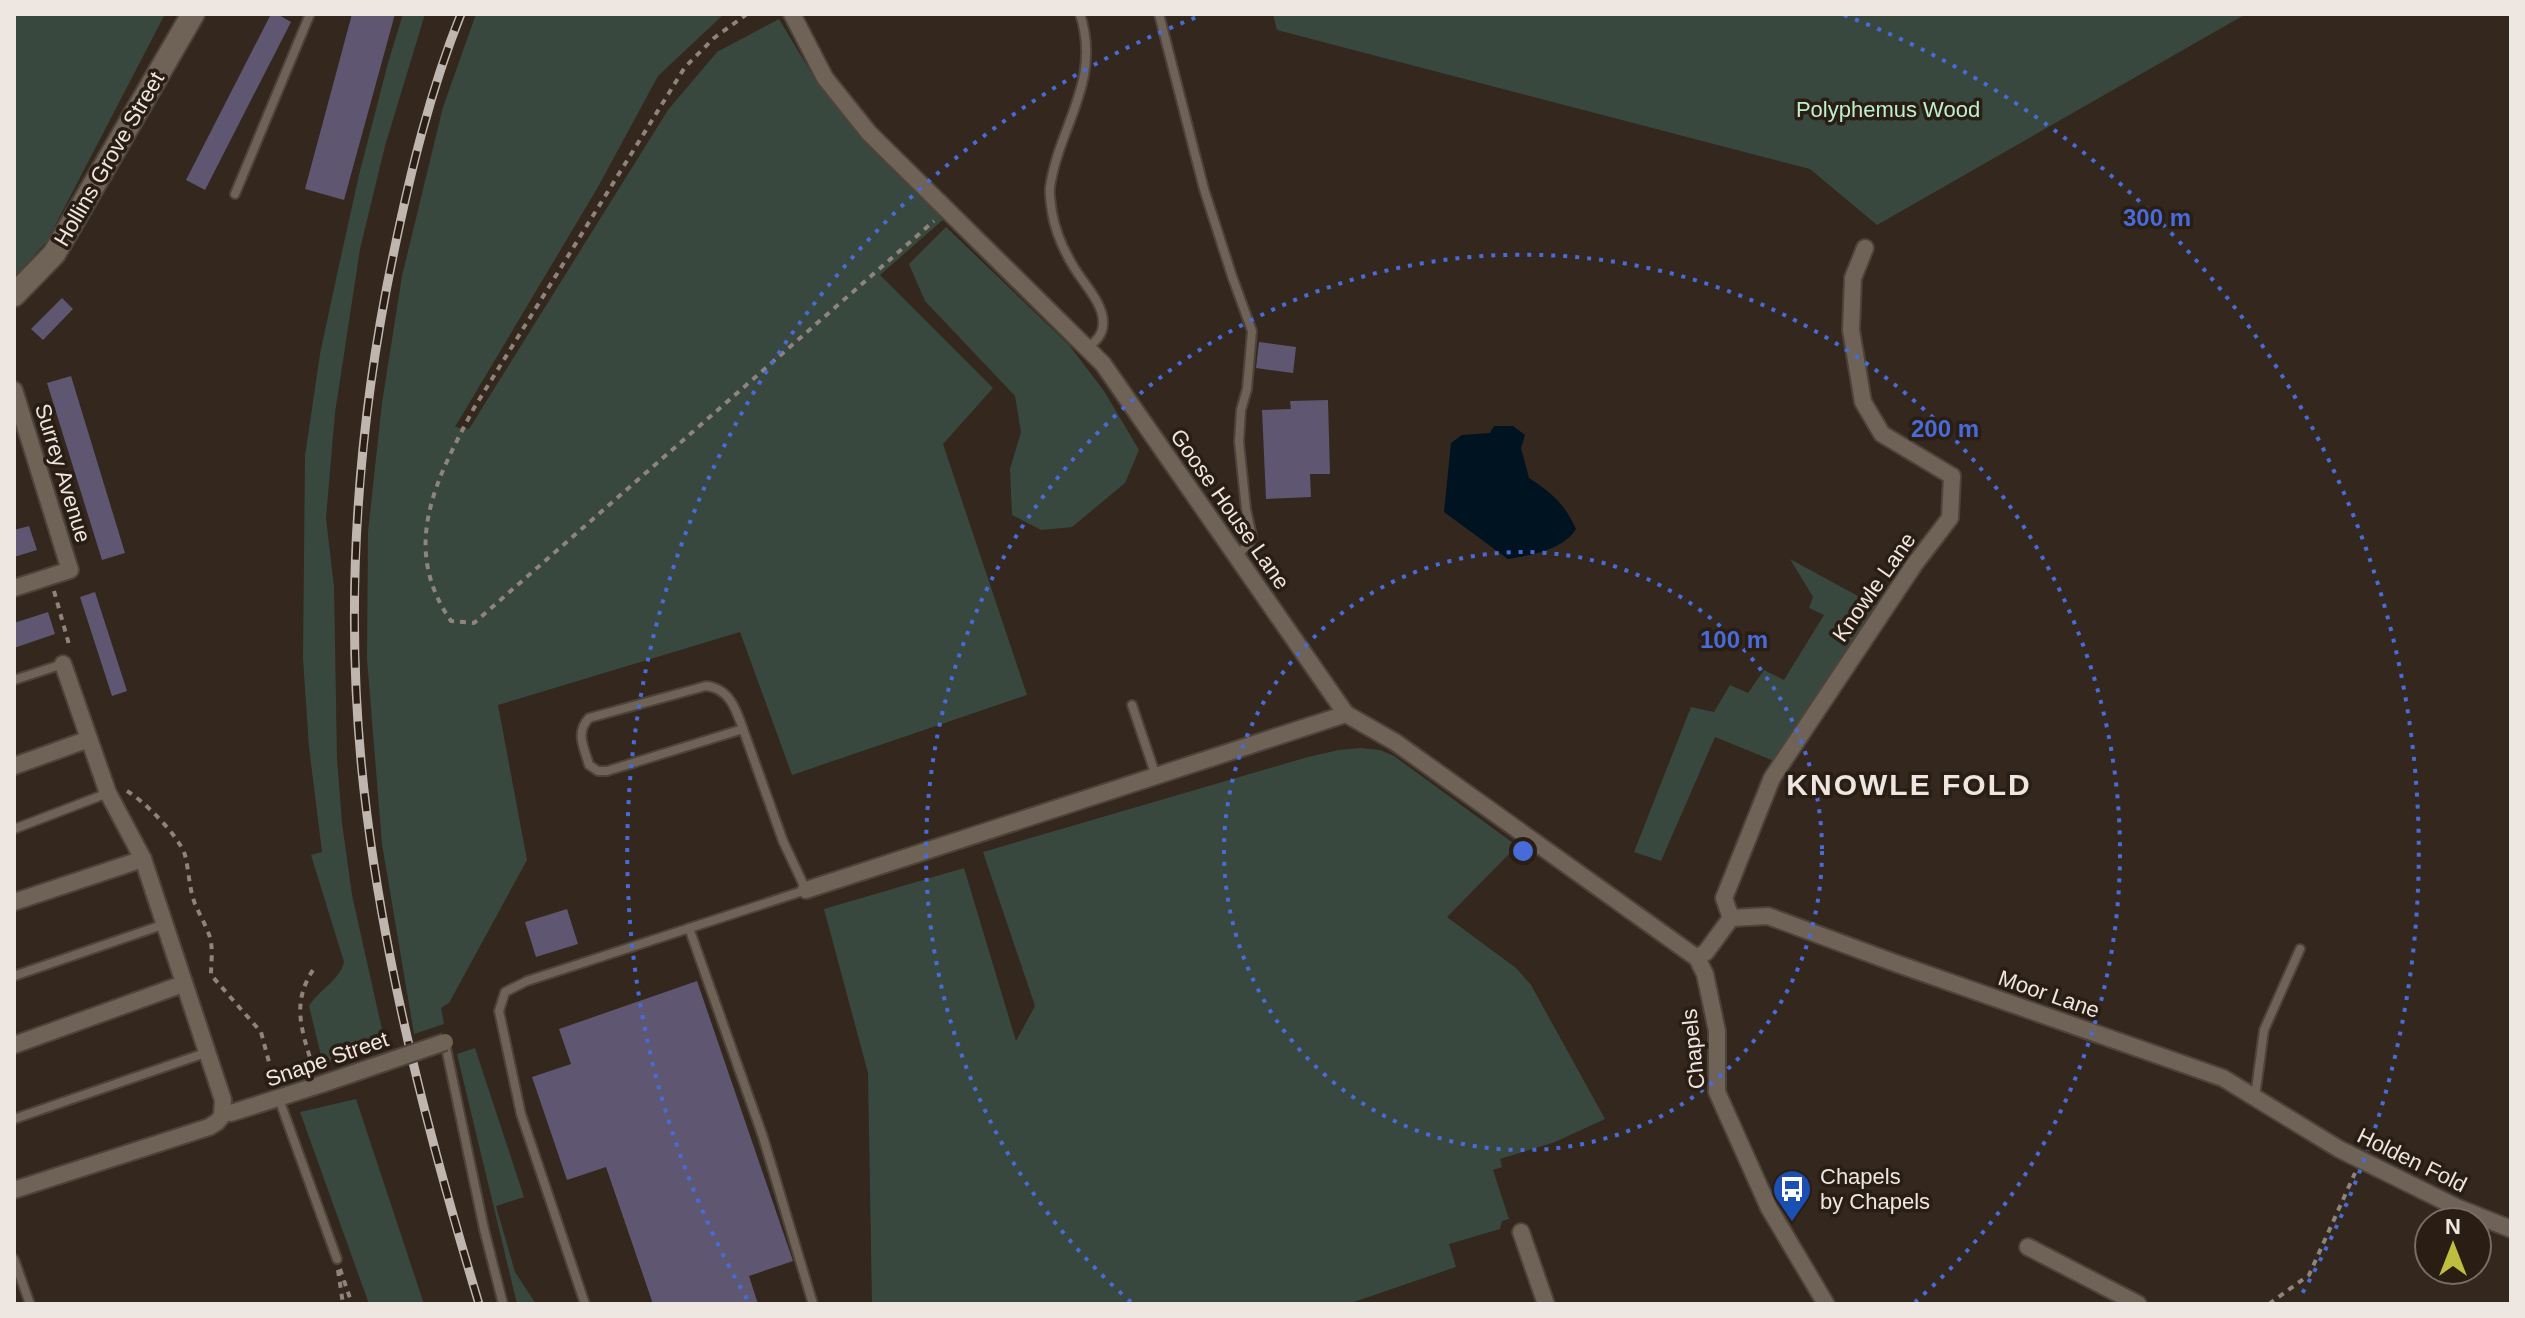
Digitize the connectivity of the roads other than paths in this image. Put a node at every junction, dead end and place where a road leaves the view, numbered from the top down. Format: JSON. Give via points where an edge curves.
{"nodes":[{"id":1,"x":193,"y":14,"type":"edge"},
{"id":2,"x":310,"y":14,"type":"edge"},
{"id":3,"x":792,"y":14,"type":"edge"},
{"id":4,"x":1080,"y":14,"type":"edge"},
{"id":5,"x":1159,"y":14,"type":"edge"},
{"id":6,"x":235,"y":194,"type":"dead end"},
{"id":7,"x":1865,"y":248,"type":"dead end"},
{"id":8,"x":14,"y":295,"type":"edge"},
{"id":9,"x":1087,"y":349,"type":"junction"},
{"id":10,"x":14,"y":390,"type":"edge"},
{"id":11,"x":1236,"y":556,"type":"junction"},
{"id":12,"x":14,"y":588,"type":"edge"},
{"id":13,"x":63,"y":664,"type":"joint"},
{"id":14,"x":14,"y":680,"type":"edge"},
{"id":15,"x":1132,"y":705,"type":"dead end"},
{"id":16,"x":1346,"y":714,"type":"junction"},
{"id":17,"x":743,"y":729,"type":"junction"},
{"id":18,"x":89,"y":739,"type":"junction"},
{"id":19,"x":14,"y":766,"type":"edge"},
{"id":20,"x":1156,"y":777,"type":"junction"},
{"id":21,"x":108,"y":793,"type":"junction"},
{"id":22,"x":14,"y":829,"type":"edge"},
{"id":23,"x":143,"y":859,"type":"junction"},
{"id":24,"x":806,"y":890,"type":"junction"},
{"id":25,"x":14,"y":902,"type":"edge"},
{"id":26,"x":1731,"y":918,"type":"junction"},
{"id":27,"x":165,"y":924,"type":"junction"},
{"id":28,"x":689,"y":928,"type":"junction"},
{"id":29,"x":2300,"y":949,"type":"dead end"},
{"id":30,"x":1697,"y":958,"type":"junction"},
{"id":31,"x":14,"y":976,"type":"edge"},
{"id":32,"x":183,"y":984,"type":"junction"},
{"id":33,"x":445,"y":1042,"type":"joint"},
{"id":34,"x":14,"y":1045,"type":"edge"},
{"id":35,"x":208,"y":1052,"type":"junction"},
{"id":36,"x":2255,"y":1097,"type":"junction"},
{"id":37,"x":279,"y":1099,"type":"junction"},
{"id":38,"x":222,"y":1114,"type":"junction"},
{"id":39,"x":14,"y":1119,"type":"edge"},
{"id":40,"x":2339,"y":1149,"type":"joint"},
{"id":41,"x":14,"y":1190,"type":"edge"},
{"id":42,"x":2511,"y":1229,"type":"edge"},
{"id":43,"x":1521,"y":1232,"type":"dead end"},
{"id":44,"x":2028,"y":1247,"type":"dead end"},
{"id":45,"x":14,"y":1259,"type":"edge"},
{"id":46,"x":337,"y":1259,"type":"road end"},
{"id":47,"x":30,"y":1304,"type":"edge"},
{"id":48,"x":503,"y":1304,"type":"edge"},
{"id":49,"x":585,"y":1304,"type":"edge"},
{"id":50,"x":813,"y":1304,"type":"edge"},
{"id":51,"x":1546,"y":1304,"type":"edge"},
{"id":52,"x":1826,"y":1304,"type":"edge"},
{"id":53,"x":2138,"y":1304,"type":"edge"}],
"edges":[{"from":1,"to":8,"type":"street","name":"Hollins Grove Street","via":[[54,254]]},
{"from":2,"to":6,"type":"lane"},
{"from":3,"to":9,"type":"street","name":"Goose House Lane","via":[[825,78],[860,122]]},
{"from":4,"to":9,"type":"lane","via":[[1086,41],[1081,92],[1049,189],[1054,228],[1103,320],[1102,333]]},
{"from":5,"to":11,"type":"lane","via":[[1204,189],[1252,331],[1239,442],[1252,536]]},
{"from":7,"to":26,"type":"street","name":"Knowle Lane","via":[[1853,278],[1851,330],[1863,402],[1882,434],[1952,476],[1950,518],[1772,778],[1724,898]]},
{"from":9,"to":11,"type":"street","name":"Goose House Lane","via":[[1103,364]]},
{"from":10,"to":12,"type":"street","name":"Surrey Avenue","via":[[70,570]]},
{"from":11,"to":16,"type":"street","name":"Goose House Lane"},
{"from":13,"to":14,"type":"lane"},
{"from":13,"to":18,"type":"street"},
{"from":15,"to":20,"type":"lane"},
{"from":16,"to":20,"type":"street"},
{"from":16,"to":30,"type":"street","name":"Goose House Lane","via":[[1395,742]]},
{"from":17,"to":17,"type":"lane","via":[[726,694],[706,686],[589,718],[580,734],[589,765],[607,771]]},
{"from":17,"to":24,"type":"lane"},
{"from":18,"to":19,"type":"street"},
{"from":18,"to":21,"type":"street"},
{"from":20,"to":24,"type":"street"},
{"from":21,"to":22,"type":"lane"},
{"from":21,"to":23,"type":"street"},
{"from":23,"to":25,"type":"street"},
{"from":23,"to":27,"type":"street"},
{"from":24,"to":28,"type":"lane"},
{"from":26,"to":30,"type":"street"},
{"from":26,"to":36,"type":"street","name":"Moor Lane","via":[[1768,916],[2223,1078]]},
{"from":27,"to":31,"type":"lane"},
{"from":27,"to":32,"type":"street"},
{"from":28,"to":49,"type":"lane","via":[[527,981],[505,992],[499,1011],[521,1114]]},
{"from":28,"to":50,"type":"lane","via":[[763,1137]]},
{"from":29,"to":36,"type":"lane","via":[[2264,1030]]},
{"from":30,"to":52,"type":"street","name":"Chapels","via":[[1717,1031],[1717,1092],[1769,1208]]},
{"from":32,"to":34,"type":"street"},
{"from":32,"to":35,"type":"street"},
{"from":33,"to":37,"type":"street","name":"Snape Street","bridge":true},
{"from":33,"to":48,"type":"lane"},
{"from":35,"to":38,"type":"street","via":[[223,1100]]},
{"from":35,"to":39,"type":"lane"},
{"from":36,"to":40,"type":"street","name":"Moor Lane"},
{"from":37,"to":38,"type":"street","name":"Snape Street"},
{"from":37,"to":46,"type":"lane"},
{"from":38,"to":41,"type":"street","name":"Snape Street","via":[[209,1127]]},
{"from":40,"to":42,"type":"street","name":"Holden Fold"},
{"from":43,"to":51,"type":"street"},
{"from":44,"to":53,"type":"street"},
{"from":45,"to":47,"type":"lane"}]}
